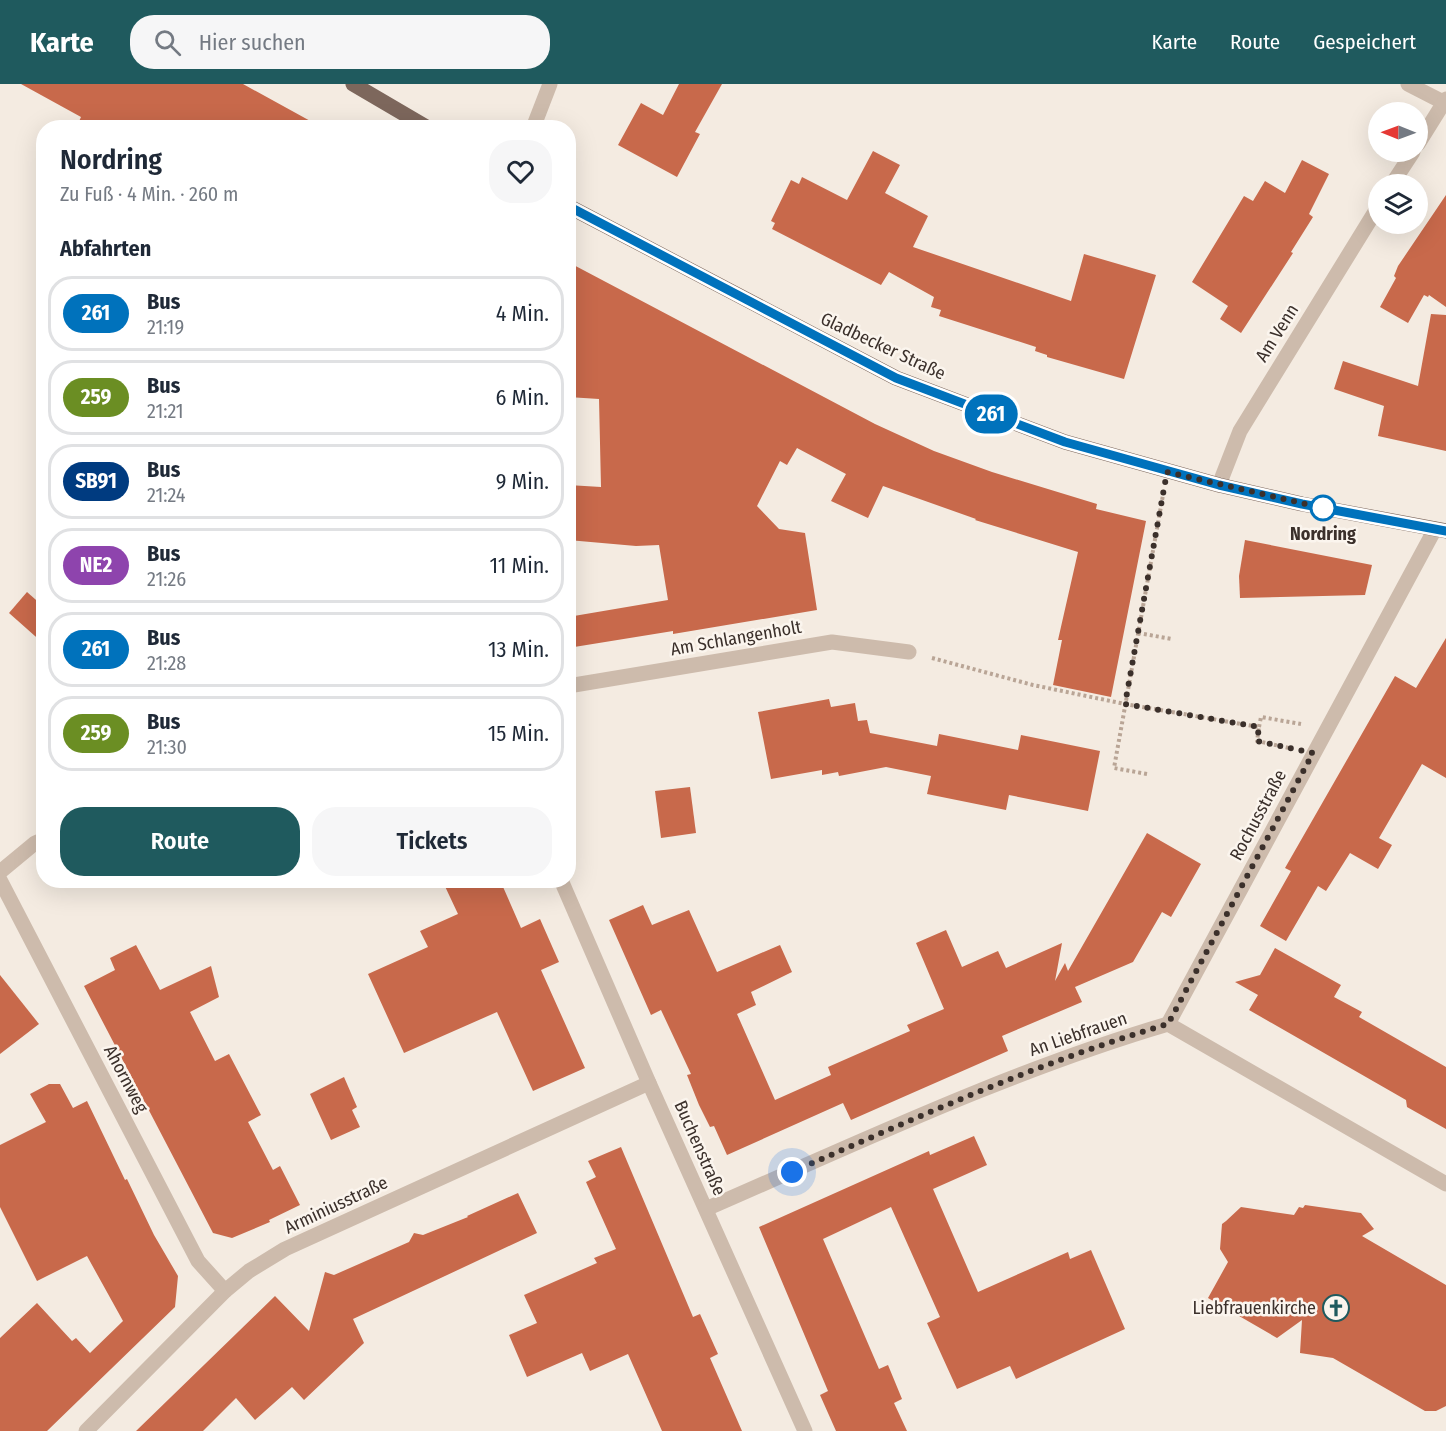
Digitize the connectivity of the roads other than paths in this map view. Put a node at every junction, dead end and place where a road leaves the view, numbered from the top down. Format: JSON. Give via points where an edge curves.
{"nodes":[{"id":1,"x":353,"y":84,"type":"edge"},
{"id":2,"x":550,"y":84,"type":"edge"},
{"id":3,"x":1408,"y":84,"type":"edge"},
{"id":4,"x":1445,"y":100,"type":"edge"},
{"id":5,"x":414,"y":120,"type":"edge"},
{"id":6,"x":536,"y":120,"type":"edge"},
{"id":7,"x":1428,"y":128,"type":"edge"},
{"id":8,"x":576,"y":210,"type":"edge"},
{"id":9,"x":1368,"y":223,"type":"edge"},
{"id":10,"x":1219,"y":485,"type":"junction"},
{"id":11,"x":1441,"y":530,"type":"edge"},
{"id":12,"x":909,"y":652,"type":"road end"},
{"id":13,"x":576,"y":685,"type":"edge"},
{"id":14,"x":36,"y":842,"type":"edge"},
{"id":15,"x":0,"y":872,"type":"edge"},
{"id":16,"x":0,"y":879,"type":"edge"},
{"id":17,"x":564,"y":888,"type":"edge"},
{"id":18,"x":1168,"y":1024,"type":"junction"},
{"id":19,"x":649,"y":1083,"type":"junction"},
{"id":20,"x":1446,"y":1184,"type":"edge"},
{"id":21,"x":706,"y":1209,"type":"junction"},
{"id":22,"x":225,"y":1291,"type":"junction"},
{"id":23,"x":86,"y":1431,"type":"edge"},
{"id":24,"x":805,"y":1431,"type":"edge"}],
"edges":[{"from":1,"to":5,"type":"main road"},
{"from":2,"to":6,"type":"street"},
{"from":3,"to":4,"type":"street"},
{"from":4,"to":7,"type":"street"},
{"from":8,"to":10,"type":"main road","name":"Gladbecker Straße","via":[[896,378],[1065,442]]},
{"from":9,"to":10,"type":"street","name":"Am Venn","via":[[1240,431]]},
{"from":10,"to":11,"type":"main road","name":"Gladbecker Straße"},
{"from":11,"to":18,"type":"street","name":"Rochusstraße","via":[[1326,729]]},
{"from":12,"to":13,"type":"street","name":"Am Schlangenholt","via":[[832,642]]},
{"from":14,"to":15,"type":"street"},
{"from":16,"to":22,"type":"street","name":"Ahornweg","via":[[198,1261]]},
{"from":17,"to":19,"type":"street","name":"Buchenstraße"},
{"from":18,"to":20,"type":"street"},
{"from":18,"to":21,"type":"street","name":"An Liebfrauen","via":[[1023,1073]]},
{"from":19,"to":21,"type":"street","name":"Buchenstraße"},
{"from":19,"to":22,"type":"street","name":"Arminiusstraße","via":[[285,1249]]},
{"from":21,"to":24,"type":"street","name":"Buchenstraße"},
{"from":22,"to":23,"type":"street","name":"Arminiusstraße"}]}
